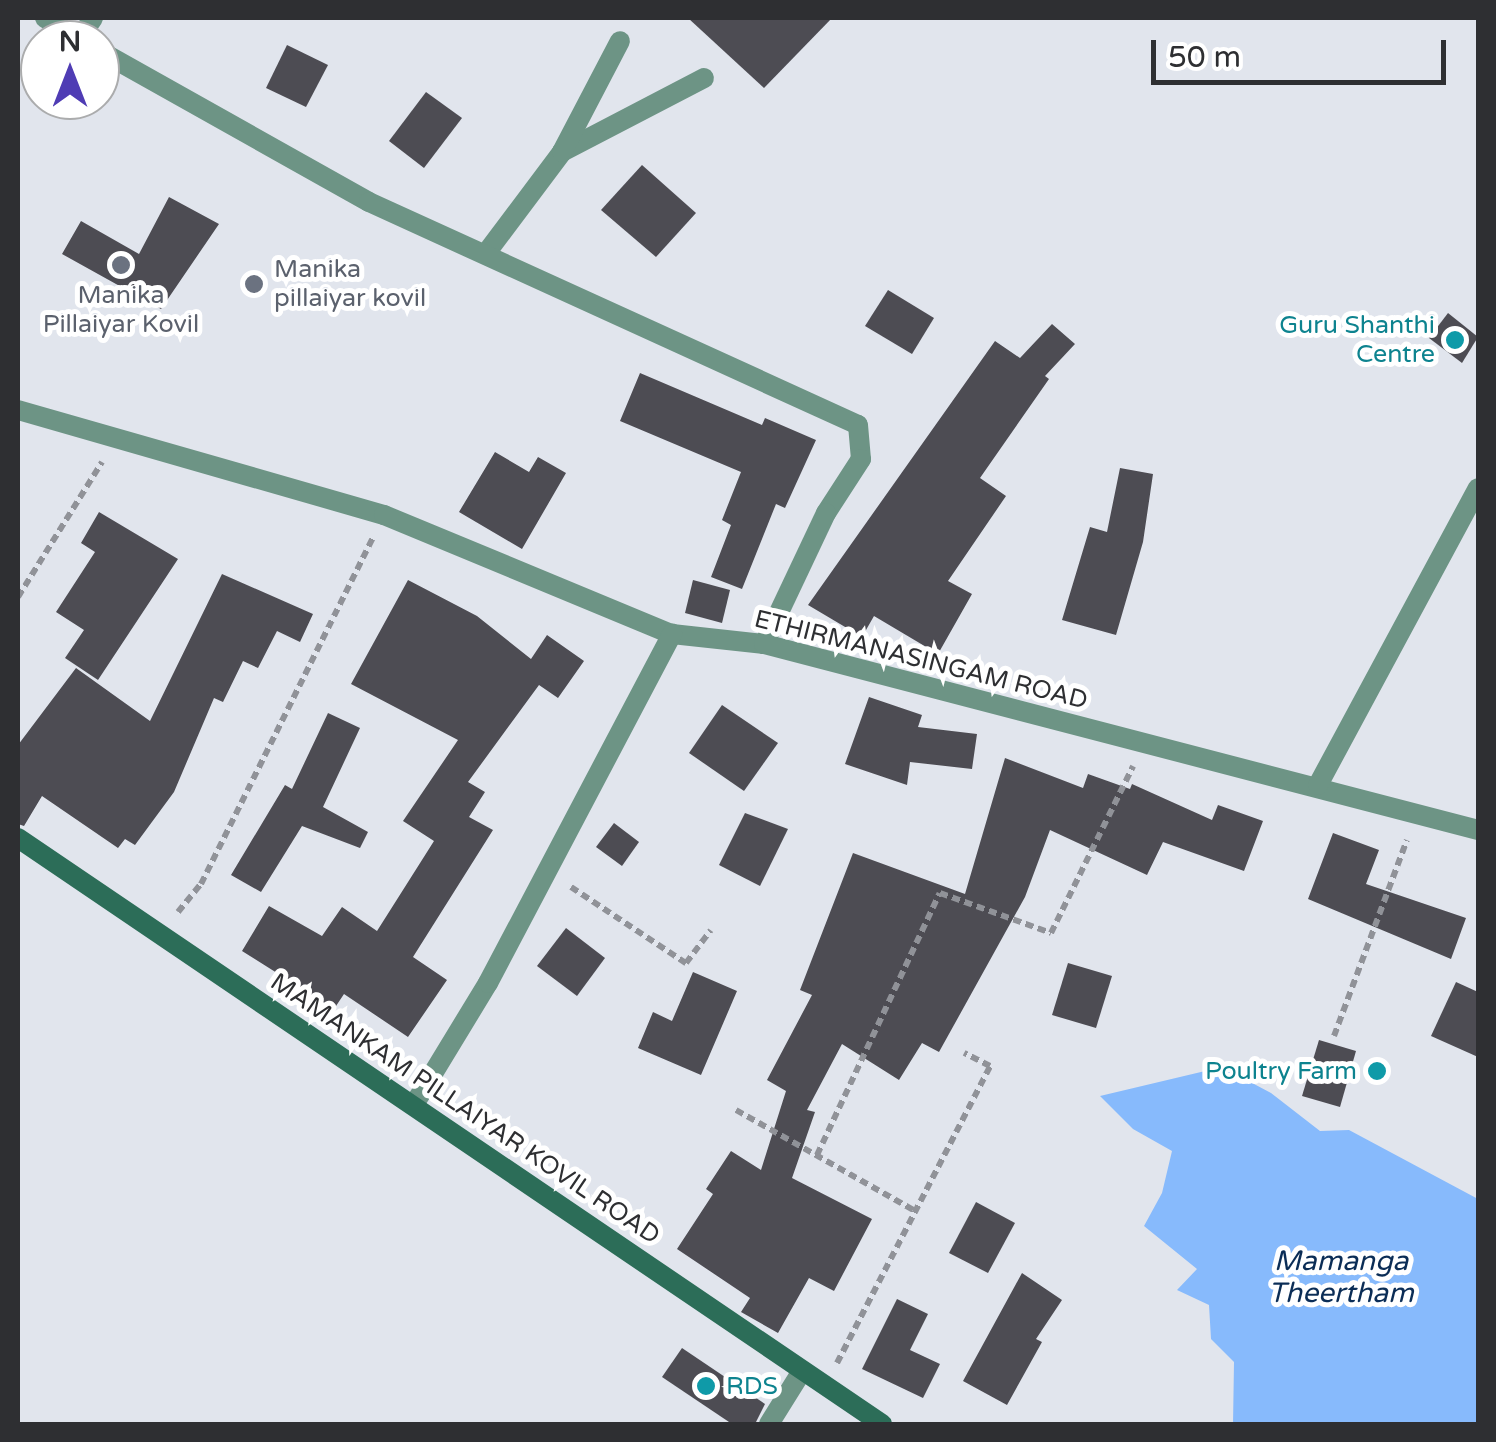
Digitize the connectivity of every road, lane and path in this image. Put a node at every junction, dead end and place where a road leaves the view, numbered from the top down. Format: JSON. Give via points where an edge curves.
{"nodes":[{"id":1,"x":620,"y":41,"type":"dead end"},
{"id":2,"x":120,"y":62,"type":"edge"},
{"id":3,"x":704,"y":78,"type":"dead end"},
{"id":4,"x":562,"y":152,"type":"junction"},
{"id":5,"x":487,"y":252,"type":"junction"},
{"id":6,"x":18,"y":410,"type":"edge"},
{"id":7,"x":116,"y":439,"type":"junction"},
{"id":8,"x":1478,"y":488,"type":"edge"},
{"id":9,"x":384,"y":515,"type":"junction"},
{"id":10,"x":18,"y":597,"type":"edge"},
{"id":11,"x":672,"y":634,"type":"junction"},
{"id":12,"x":764,"y":644,"type":"junction"},
{"id":13,"x":1145,"y":740,"type":"junction"},
{"id":14,"x":1318,"y":785,"type":"junction"},
{"id":15,"x":1418,"y":812,"type":"junction"},
{"id":16,"x":1478,"y":830,"type":"edge"},
{"id":17,"x":18,"y":838,"type":"edge"},
{"id":18,"x":547,"y":870,"type":"junction"},
{"id":19,"x":711,"y":930,"type":"dead end"},
{"id":20,"x":161,"y":932,"type":"junction"},
{"id":21,"x":1334,"y":1036,"type":"dead end"},
{"id":22,"x":964,"y":1053,"type":"dead end"},
{"id":23,"x":415,"y":1103,"type":"junction"},
{"id":24,"x":736,"y":1110,"type":"dead end"},
{"id":25,"x":817,"y":1156,"type":"junction"},
{"id":26,"x":918,"y":1212,"type":"junction"},
{"id":27,"x":802,"y":1370,"type":"junction"},
{"id":28,"x":826,"y":1385,"type":"junction"},
{"id":29,"x":770,"y":1424,"type":"edge"},
{"id":30,"x":882,"y":1424,"type":"edge"}],
"edges":[{"from":1,"to":4,"type":"street"},
{"from":2,"to":5,"type":"street","via":[[368,202]]},
{"from":3,"to":4,"type":"street"},
{"from":4,"to":5,"type":"street"},
{"from":5,"to":12,"type":"street","via":[[858,425],[862,459],[826,513]]},
{"from":6,"to":7,"type":"street","name":"ETHIRMANASINGAM ROAD"},
{"from":7,"to":9,"type":"street","name":"ETHIRMANASINGAM ROAD"},
{"from":7,"to":10,"type":"path"},
{"from":8,"to":14,"type":"street"},
{"from":9,"to":11,"type":"street","name":"ETHIRMANASINGAM ROAD"},
{"from":9,"to":20,"type":"path","via":[[201,884]]},
{"from":11,"to":12,"type":"street","name":"ETHIRMANASINGAM ROAD"},
{"from":11,"to":18,"type":"street"},
{"from":12,"to":13,"type":"street","name":"ETHIRMANASINGAM ROAD"},
{"from":13,"to":14,"type":"street","name":"ETHIRMANASINGAM ROAD"},
{"from":13,"to":25,"type":"path","via":[[1051,933],[940,894]]},
{"from":14,"to":15,"type":"street","name":"ETHIRMANASINGAM ROAD"},
{"from":15,"to":16,"type":"street","name":"ETHIRMANASINGAM ROAD"},
{"from":15,"to":21,"type":"path"},
{"from":17,"to":20,"type":"main road","name":"MAMANKAM PILLAIYAR KOVIL ROAD"},
{"from":18,"to":19,"type":"path","via":[[686,962]]},
{"from":18,"to":23,"type":"street"},
{"from":20,"to":23,"type":"main road","name":"MAMANKAM PILLAIYAR KOVIL ROAD"},
{"from":22,"to":26,"type":"path","via":[[990,1066]]},
{"from":23,"to":27,"type":"main road","name":"MAMANKAM PILLAIYAR KOVIL ROAD"},
{"from":24,"to":25,"type":"path"},
{"from":25,"to":26,"type":"path"},
{"from":26,"to":28,"type":"path"},
{"from":27,"to":28,"type":"main road","name":"MAMANKAM PILLAIYAR KOVIL ROAD"},
{"from":27,"to":29,"type":"street"},
{"from":28,"to":30,"type":"main road","name":"MAMANKAM PILLAIYAR KOVIL ROAD"}]}
